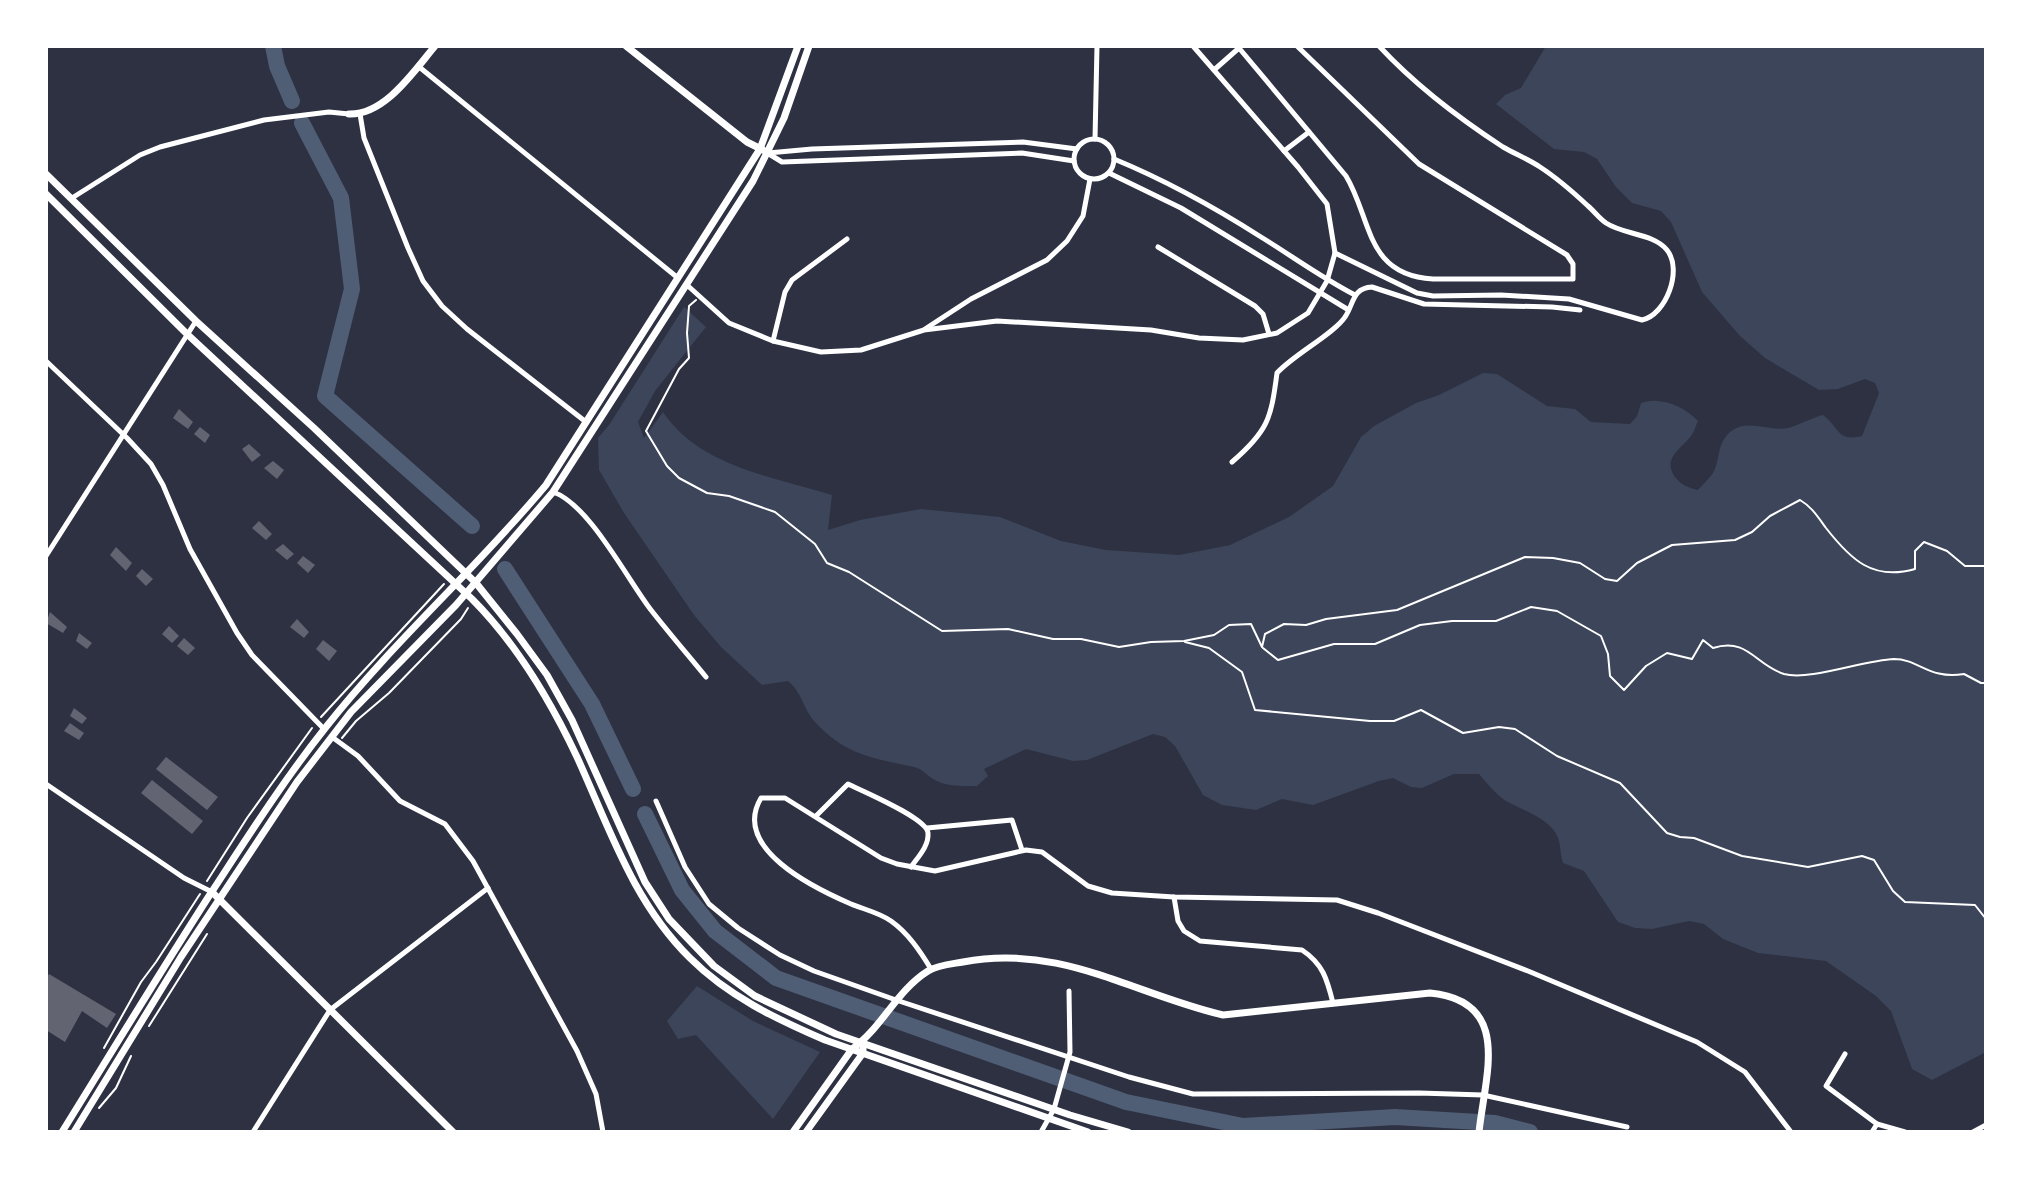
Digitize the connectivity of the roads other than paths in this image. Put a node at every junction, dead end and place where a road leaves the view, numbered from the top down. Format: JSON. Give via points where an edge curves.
{"nodes":[{"id":1,"x":435,"y":46,"type":"edge"},
{"id":2,"x":626,"y":46,"type":"edge"},
{"id":3,"x":798,"y":46,"type":"edge"},
{"id":4,"x":809,"y":46,"type":"edge"},
{"id":5,"x":1097,"y":46,"type":"edge"},
{"id":6,"x":1193,"y":46,"type":"edge"},
{"id":7,"x":1297,"y":46,"type":"edge"},
{"id":8,"x":1379,"y":46,"type":"edge"},
{"id":9,"x":418,"y":66,"type":"junction"},
{"id":10,"x":1214,"y":70,"type":"junction"},
{"id":11,"x":349,"y":114,"type":"joint"},
{"id":12,"x":360,"y":114,"type":"junction"},
{"id":13,"x":1309,"y":132,"type":"junction"},
{"id":14,"x":1095,"y":139,"type":"junction"},
{"id":15,"x":760,"y":149,"type":"junction"},
{"id":16,"x":1077,"y":149,"type":"junction"},
{"id":17,"x":1284,"y":151,"type":"junction"},
{"id":18,"x":768,"y":153,"type":"junction"},
{"id":19,"x":1114,"y":159,"type":"junction"},
{"id":20,"x":1074,"y":161,"type":"junction"},
{"id":21,"x":1109,"y":173,"type":"junction"},
{"id":22,"x":46,"y":174,"type":"edge"},
{"id":23,"x":1090,"y":179,"type":"junction"},
{"id":24,"x":46,"y":194,"type":"edge"},
{"id":25,"x":72,"y":198,"type":"junction"},
{"id":26,"x":847,"y":239,"type":"dead end"},
{"id":27,"x":1158,"y":247,"type":"dead end"},
{"id":28,"x":1335,"y":253,"type":"junction"},
{"id":29,"x":679,"y":278,"type":"junction"},
{"id":30,"x":1327,"y":281,"type":"junction"},
{"id":31,"x":687,"y":285,"type":"junction"},
{"id":32,"x":1319,"y":293,"type":"junction"},
{"id":33,"x":1355,"y":295,"type":"junction"},
{"id":34,"x":1347,"y":309,"type":"junction"},
{"id":35,"x":1580,"y":310,"type":"dead end"},
{"id":36,"x":196,"y":321,"type":"junction"},
{"id":37,"x":924,"y":330,"type":"junction"},
{"id":38,"x":187,"y":334,"type":"junction"},
{"id":39,"x":1269,"y":334,"type":"junction"},
{"id":40,"x":773,"y":341,"type":"junction"},
{"id":41,"x":46,"y":361,"type":"edge"},
{"id":42,"x":586,"y":422,"type":"junction"},
{"id":43,"x":122,"y":433,"type":"junction"},
{"id":44,"x":1232,"y":462,"type":"dead end"},
{"id":45,"x":553,"y":492,"type":"junction"},
{"id":46,"x":46,"y":556,"type":"edge"},
{"id":47,"x":467,"y":574,"type":"junction"},
{"id":48,"x":476,"y":583,"type":"junction"},
{"id":49,"x":456,"y":584,"type":"junction"},
{"id":50,"x":469,"y":596,"type":"junction"},
{"id":51,"x":706,"y":677,"type":"dead end"},
{"id":52,"x":324,"y":729,"type":"junction"},
{"id":53,"x":335,"y":739,"type":"junction"},
{"id":54,"x":46,"y":784,"type":"edge"},
{"id":55,"x":656,"y":801,"type":"dead end"},
{"id":56,"x":816,"y":816,"type":"junction"},
{"id":57,"x":927,"y":828,"type":"junction"},
{"id":58,"x":1022,"y":850,"type":"junction"},
{"id":59,"x":911,"y":867,"type":"junction"},
{"id":60,"x":488,"y":888,"type":"junction"},
{"id":61,"x":212,"y":892,"type":"junction"},
{"id":62,"x":1174,"y":897,"type":"junction"},
{"id":63,"x":219,"y":899,"type":"junction"},
{"id":64,"x":931,"y":969,"type":"junction"},
{"id":65,"x":1069,"y":991,"type":"dead end"},
{"id":66,"x":896,"y":1000,"type":"junction"},
{"id":67,"x":1333,"y":1003,"type":"junction"},
{"id":68,"x":330,"y":1010,"type":"junction"},
{"id":69,"x":862,"y":1042,"type":"junction"},
{"id":70,"x":852,"y":1049,"type":"junction"},
{"id":71,"x":863,"y":1053,"type":"junction"},
{"id":72,"x":1845,"y":1054,"type":"dead end"},
{"id":73,"x":1069,"y":1056,"type":"junction"},
{"id":74,"x":1483,"y":1095,"type":"junction"},
{"id":75,"x":1054,"y":1109,"type":"junction"},
{"id":76,"x":1047,"y":1118,"type":"junction"},
{"id":77,"x":1877,"y":1124,"type":"junction"},
{"id":78,"x":1986,"y":1125,"type":"edge"},
{"id":79,"x":1627,"y":1127,"type":"dead end"},
{"id":80,"x":62,"y":1132,"type":"edge"},
{"id":81,"x":74,"y":1132,"type":"edge"},
{"id":82,"x":253,"y":1132,"type":"edge"},
{"id":83,"x":453,"y":1132,"type":"edge"},
{"id":84,"x":603,"y":1132,"type":"edge"},
{"id":85,"x":793,"y":1132,"type":"edge"},
{"id":86,"x":806,"y":1132,"type":"edge"},
{"id":87,"x":1041,"y":1132,"type":"edge"},
{"id":88,"x":1088,"y":1132,"type":"edge"},
{"id":89,"x":1128,"y":1132,"type":"edge"},
{"id":90,"x":1479,"y":1132,"type":"edge"},
{"id":91,"x":1791,"y":1132,"type":"edge"},
{"id":92,"x":1872,"y":1132,"type":"edge"},
{"id":93,"x":1905,"y":1132,"type":"edge"},
{"id":94,"x":1973,"y":1132,"type":"edge"}],
"edges":[{"from":1,"to":9,"type":"main road"},
{"from":2,"to":15,"type":"main road"},
{"from":3,"to":15,"type":"main road"},
{"from":4,"to":18,"type":"main road"},
{"from":5,"to":14,"type":"street"},
{"from":6,"to":10,"type":"street"},
{"from":7,"to":13,"type":"street","via":[[1419,164],[1567,255],[1573,279],[1416,278],[1398,268],[1371,241],[1358,196]]},
{"from":8,"to":28,"type":"street","via":[[1442,106],[1540,167],[1605,223],[1662,245],[1674,265],[1667,299],[1653,318],[1642,320],[1569,299],[1433,296],[1393,283]]},
{"from":9,"to":12,"type":"main road","via":[[380,103]]},
{"from":9,"to":29,"type":"street"},
{"from":10,"to":13,"type":"street","via":[[1239,48]]},
{"from":10,"to":17,"type":"street"},
{"from":11,"to":12,"type":"main road"},
{"from":11,"to":25,"type":"street","via":[[264,120],[160,147]]},
{"from":12,"to":42,"type":"street","via":[[364,138],[423,281],[467,329]]},
{"from":13,"to":17,"type":"street"},
{"from":14,"to":16,"type":"street"},
{"from":14,"to":19,"type":"street","via":[[1106,143]]},
{"from":15,"to":18,"type":"main road"},
{"from":15,"to":29,"type":"main road"},
{"from":16,"to":18,"type":"street","via":[[1023,142]]},
{"from":16,"to":20,"type":"street"},
{"from":17,"to":28,"type":"street","via":[[1327,204]]},
{"from":18,"to":20,"type":"street","via":[[782,162],[1022,153]]},
{"from":18,"to":31,"type":"main road"},
{"from":19,"to":21,"type":"street"},
{"from":19,"to":30,"type":"street","via":[[1185,192]]},
{"from":20,"to":23,"type":"street","via":[[1080,174]]},
{"from":21,"to":23,"type":"street"},
{"from":21,"to":32,"type":"street","via":[[1181,208]]},
{"from":22,"to":25,"type":"main road"},
{"from":23,"to":37,"type":"street","via":[[1083,216],[1047,260]]},
{"from":24,"to":38,"type":"main road"},
{"from":25,"to":36,"type":"main road"},
{"from":26,"to":40,"type":"street","via":[[792,280]]},
{"from":27,"to":39,"type":"street","via":[[1255,306]]},
{"from":28,"to":30,"type":"street"},
{"from":29,"to":42,"type":"main road"},
{"from":30,"to":32,"type":"street"},
{"from":30,"to":33,"type":"street"},
{"from":31,"to":40,"type":"street","via":[[729,323]]},
{"from":31,"to":45,"type":"main road"},
{"from":32,"to":34,"type":"street"},
{"from":32,"to":39,"type":"street","via":[[1308,313]]},
{"from":33,"to":34,"type":"street"},
{"from":33,"to":35,"type":"street","via":[[1372,287],[1424,304]]},
{"from":34,"to":44,"type":"street","via":[[1345,317],[1277,373],[1264,430]]},
{"from":36,"to":38,"type":"street"},
{"from":36,"to":47,"type":"main road"},
{"from":37,"to":39,"type":"street","via":[[997,321],[1199,338],[1243,340]]},
{"from":37,"to":40,"type":"street","via":[[861,350],[821,352]]},
{"from":38,"to":43,"type":"street"},
{"from":38,"to":49,"type":"main road"},
{"from":41,"to":43,"type":"street"},
{"from":42,"to":47,"type":"main road","via":[[546,485]]},
{"from":43,"to":46,"type":"street"},
{"from":43,"to":52,"type":"street","via":[[151,464],[190,549],[252,655]]},
{"from":45,"to":48,"type":"main road"},
{"from":45,"to":51,"type":"street","via":[[566,496],[586,517]]},
{"from":47,"to":48,"type":"main road"},
{"from":47,"to":49,"type":"main road"},
{"from":48,"to":50,"type":"main road"},
{"from":48,"to":69,"type":"main road","via":[[547,675],[645,882],[669,919],[714,966],[755,996]]},
{"from":49,"to":50,"type":"main road"},
{"from":49,"to":52,"type":"main road"},
{"from":50,"to":53,"type":"main road","via":[[351,712]]},
{"from":50,"to":70,"type":"main road","via":[[506,637],[549,705],[632,880],[689,958],[740,999]]},
{"from":52,"to":61,"type":"main road"},
{"from":53,"to":60,"type":"street","via":[[400,801],[445,824]]},
{"from":53,"to":63,"type":"main road","via":[[262,830]]},
{"from":54,"to":61,"type":"street"},
{"from":55,"to":66,"type":"street","via":[[685,867],[718,912],[780,955]]},
{"from":56,"to":57,"type":"street","via":[[848,784]]},
{"from":56,"to":59,"type":"street","via":[[863,849]]},
{"from":56,"to":64,"type":"street","via":[[773,796],[761,798],[754,818],[768,854],[818,888],[889,919]]},
{"from":57,"to":58,"type":"street","via":[[1012,820]]},
{"from":57,"to":59,"type":"street","via":[[925,848]]},
{"from":58,"to":59,"type":"street","via":[[935,871]]},
{"from":58,"to":62,"type":"street","via":[[1042,852],[1088,886]]},
{"from":60,"to":68,"type":"street"},
{"from":60,"to":84,"type":"street","via":[[577,1051],[596,1094]]},
{"from":61,"to":63,"type":"main road"},
{"from":61,"to":80,"type":"main road"},
{"from":62,"to":67,"type":"street","via":[[1178,921],[1200,941],[1302,950],[1326,974]]},
{"from":62,"to":91,"type":"street","via":[[1337,900],[1378,913],[1697,1042],[1745,1072]]},
{"from":63,"to":68,"type":"main road"},
{"from":63,"to":81,"type":"main road"},
{"from":64,"to":66,"type":"main road"},
{"from":64,"to":67,"type":"main road","via":[[980,959],[1058,962],[1223,1015]]},
{"from":65,"to":73,"type":"street"},
{"from":66,"to":69,"type":"main road"},
{"from":66,"to":73,"type":"street"},
{"from":67,"to":74,"type":"main road","via":[[1430,993],[1460,999],[1476,1010],[1489,1041]]},
{"from":68,"to":82,"type":"street"},
{"from":68,"to":83,"type":"main road"},
{"from":69,"to":70,"type":"main road"},
{"from":69,"to":71,"type":"main road"},
{"from":69,"to":75,"type":"main road"},
{"from":70,"to":71,"type":"main road"},
{"from":70,"to":85,"type":"main road"},
{"from":71,"to":76,"type":"main road"},
{"from":71,"to":86,"type":"main road"},
{"from":72,"to":77,"type":"street","via":[[1826,1086]]},
{"from":73,"to":74,"type":"street","via":[[1193,1094]]},
{"from":73,"to":75,"type":"street"},
{"from":74,"to":79,"type":"street"},
{"from":74,"to":90,"type":"main road"},
{"from":75,"to":76,"type":"street"},
{"from":75,"to":89,"type":"main road"},
{"from":76,"to":87,"type":"street"},
{"from":76,"to":88,"type":"main road"},
{"from":77,"to":92,"type":"street"},
{"from":77,"to":93,"type":"street"},
{"from":78,"to":94,"type":"street"}]}
